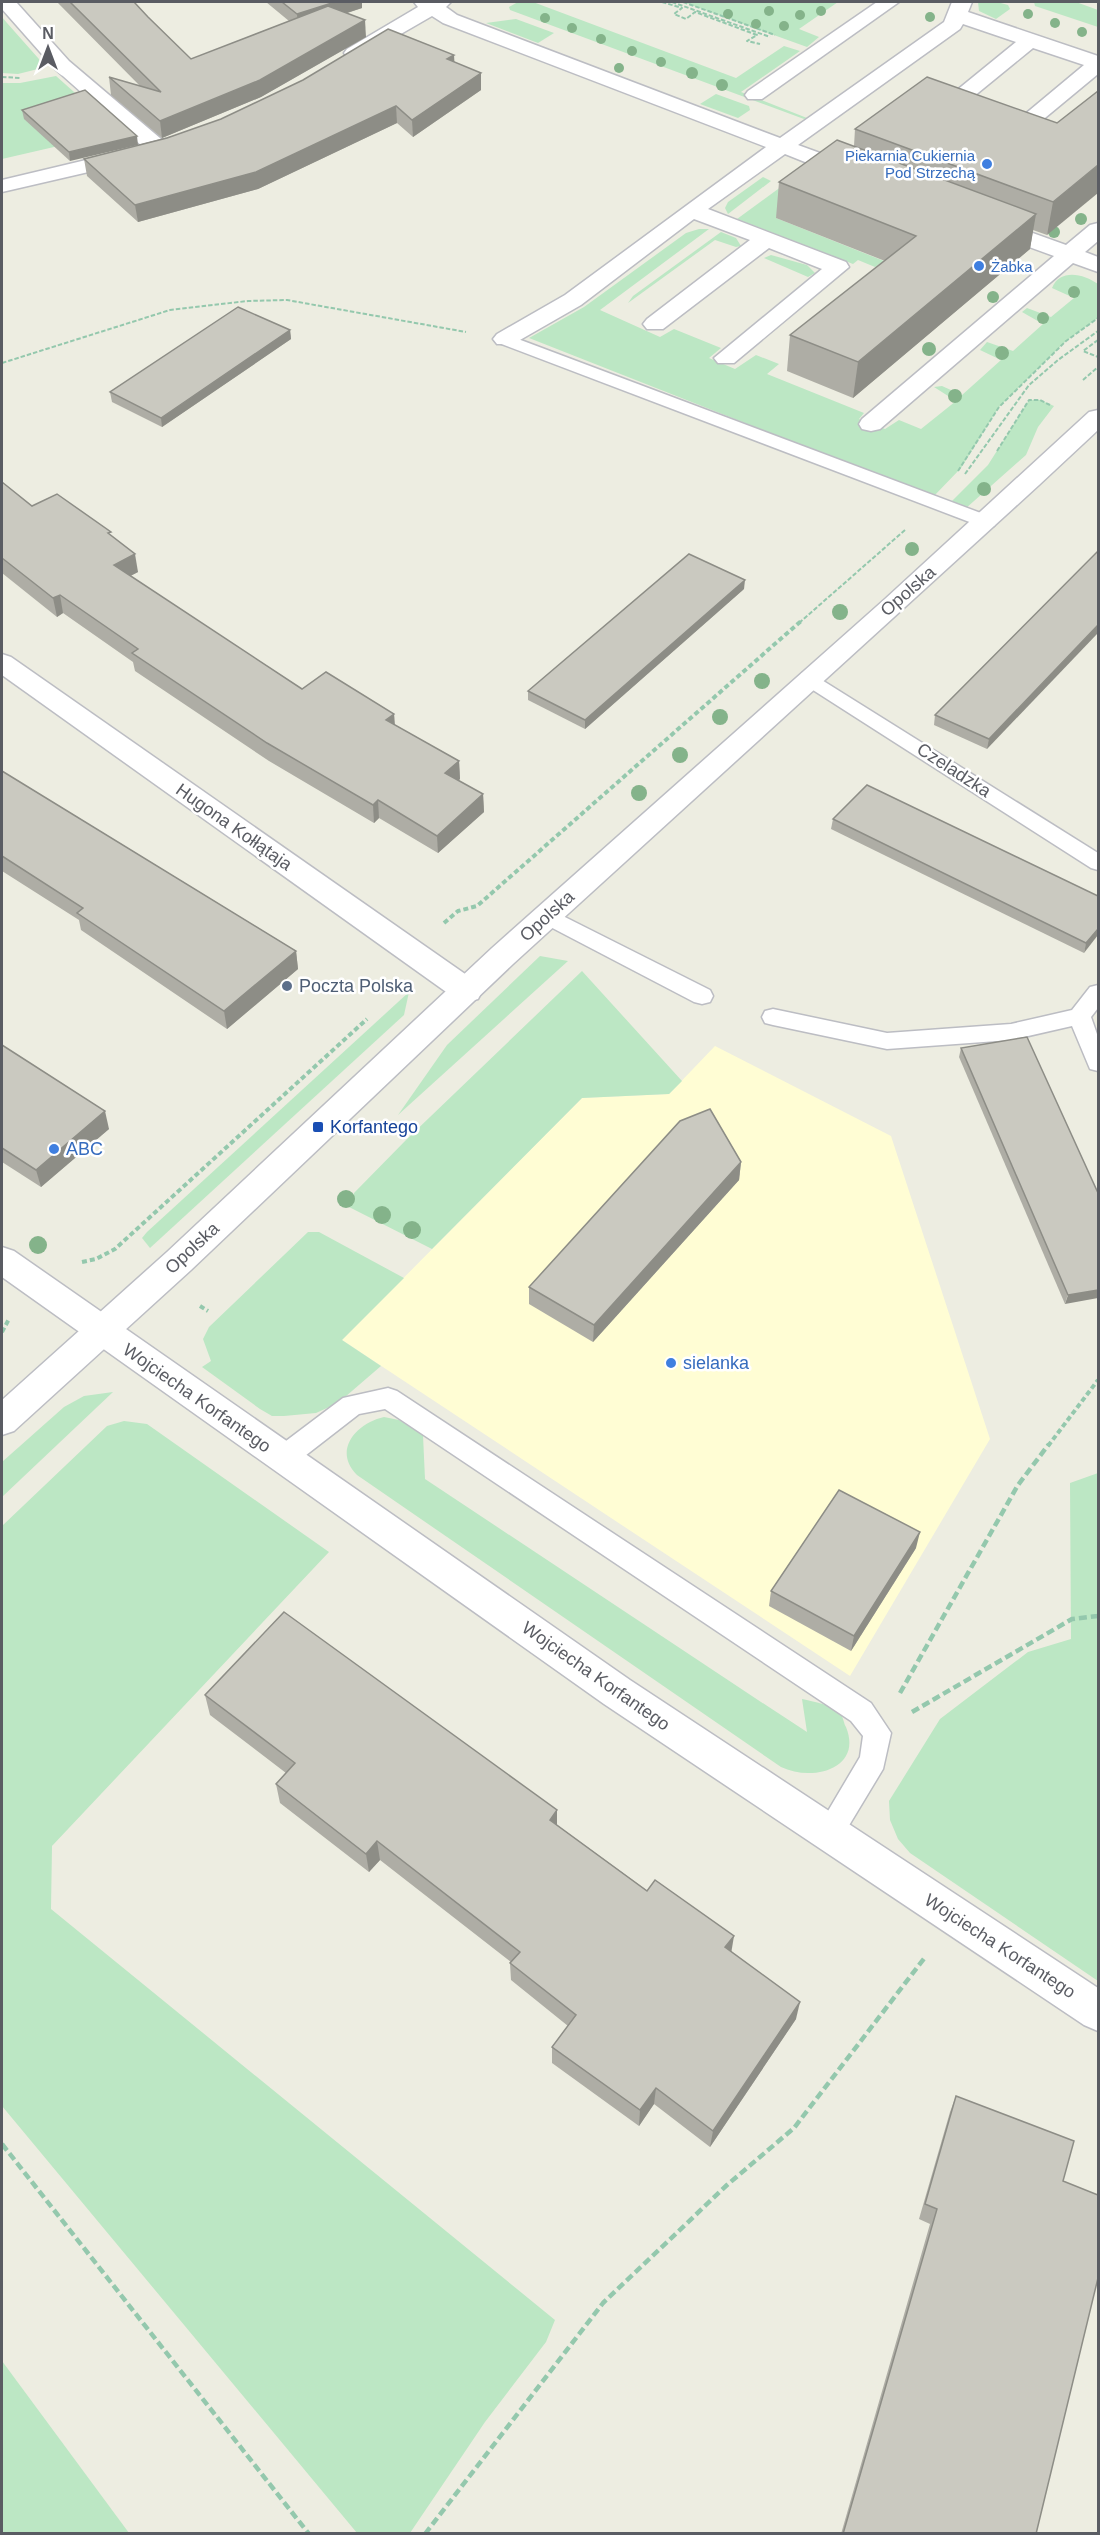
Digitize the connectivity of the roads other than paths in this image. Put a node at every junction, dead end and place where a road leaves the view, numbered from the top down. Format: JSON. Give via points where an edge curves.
{"nodes":[{"id":1,"x":6,"y":2,"type":"edge"},
{"id":2,"x":889,"y":2,"type":"edge"},
{"id":3,"x":432,"y":3,"type":"edge"},
{"id":4,"x":957,"y":5,"type":"edge"},
{"id":5,"x":1030,"y":40,"type":"junction"},
{"id":6,"x":338,"y":63,"type":"edge"},
{"id":7,"x":1098,"y":64,"type":"edge"},
{"id":8,"x":755,"y":94,"type":"dead end"},
{"id":9,"x":181,"y":141,"type":"edge"},
{"id":10,"x":783,"y":148,"type":"junction"},
{"id":11,"x":159,"y":149,"type":"junction"},
{"id":12,"x":874,"y":181,"type":"edge"},
{"id":13,"x":2,"y":186,"type":"edge"},
{"id":14,"x":692,"y":210,"type":"junction"},
{"id":15,"x":971,"y":218,"type":"edge"},
{"id":16,"x":1098,"y":230,"type":"edge"},
{"id":17,"x":766,"y":239,"type":"junction"},
{"id":18,"x":1069,"y":255,"type":"junction"},
{"id":19,"x":1098,"y":265,"type":"edge"},
{"id":20,"x":655,"y":324,"type":"dead end"},
{"id":21,"x":505,"y":339,"type":"joint"},
{"id":22,"x":726,"y":358,"type":"dead end"},
{"id":23,"x":1098,"y":417,"type":"edge"},
{"id":24,"x":871,"y":424,"type":"dead end"},
{"id":25,"x":987,"y":522,"type":"junction"},
{"id":26,"x":2,"y":663,"type":"edge"},
{"id":27,"x":810,"y":678,"type":"junction"},
{"id":28,"x":1098,"y":863,"type":"edge"},
{"id":29,"x":547,"y":916,"type":"junction"},
{"id":30,"x":467,"y":991,"type":"junction"},
{"id":31,"x":1098,"y":993,"type":"edge"},
{"id":32,"x":702,"y":996,"type":"dead end"},
{"id":33,"x":1079,"y":1016,"type":"junction"},
{"id":34,"x":773,"y":1017,"type":"dead end"},
{"id":35,"x":1098,"y":1063,"type":"edge"},
{"id":36,"x":2,"y":1260,"type":"edge"},
{"id":37,"x":101,"y":1330,"type":"junction"},
{"id":38,"x":2,"y":1421,"type":"edge"},
{"id":39,"x":283,"y":1458,"type":"junction"},
{"id":40,"x":829,"y":1833,"type":"junction"},
{"id":41,"x":1098,"y":2011,"type":"edge"}],
"edges":[{"from":1,"to":11,"type":"street","via":[[62,65]]},
{"from":2,"to":8,"type":"street"},
{"from":3,"to":6,"type":"street"},
{"from":3,"to":10,"type":"street","via":[[450,20]]},
{"from":4,"to":5,"type":"street"},
{"from":4,"to":10,"type":"street","via":[[953,25]]},
{"from":5,"to":7,"type":"street"},
{"from":5,"to":7,"type":"street","via":[[957,99],[1027,123]]},
{"from":9,"to":11,"type":"street"},
{"from":10,"to":12,"type":"street"},
{"from":10,"to":14,"type":"street"},
{"from":11,"to":13,"type":"street"},
{"from":14,"to":17,"type":"street"},
{"from":14,"to":21,"type":"street","via":[[573,300]]},
{"from":15,"to":18,"type":"street"},
{"from":16,"to":18,"type":"street"},
{"from":17,"to":20,"type":"street"},
{"from":17,"to":22,"type":"street","via":[[838,267]]},
{"from":18,"to":19,"type":"street"},
{"from":18,"to":24,"type":"street"},
{"from":21,"to":25,"type":"lane"},
{"from":23,"to":25,"type":"street","name":"Opolska"},
{"from":25,"to":27,"type":"street","name":"Opolska"},
{"from":26,"to":30,"type":"street","name":"Hugona Kołłątaja"},
{"from":27,"to":28,"type":"lane","name":"Czeladzka"},
{"from":27,"to":29,"type":"street","name":"Opolska"},
{"from":29,"to":30,"type":"street","name":"Opolska"},
{"from":29,"to":32,"type":"lane"},
{"from":30,"to":37,"type":"street","name":"Opolska"},
{"from":31,"to":33,"type":"lane"},
{"from":33,"to":34,"type":"lane","via":[[1011,1032],[887,1041]]},
{"from":33,"to":35,"type":"lane"},
{"from":36,"to":37,"type":"street","name":"Wojciecha Korfantego"},
{"from":37,"to":38,"type":"street","name":"Opolska"},
{"from":37,"to":39,"type":"street","name":"Wojciecha Korfantego"},
{"from":39,"to":40,"type":"street","name":"Wojciecha Korfantego","via":[[617,1692]]},
{"from":39,"to":40,"type":"lane","via":[[352,1405],[388,1398],[861,1712],[877,1733],[873,1760]]},
{"from":40,"to":41,"type":"street","name":"Wojciecha Korfantego"}]}
